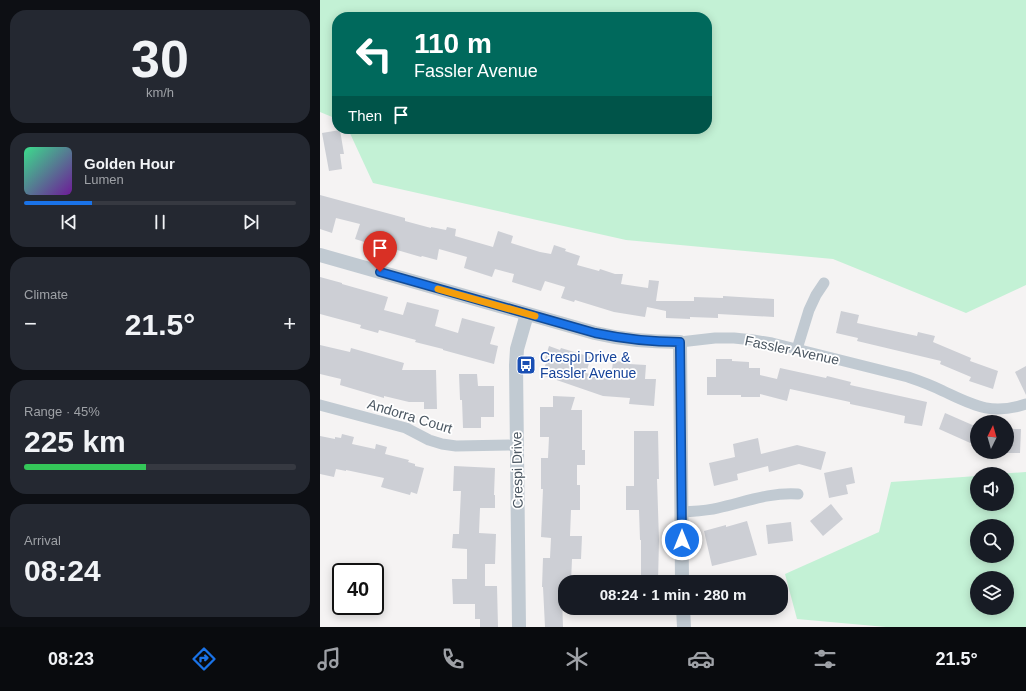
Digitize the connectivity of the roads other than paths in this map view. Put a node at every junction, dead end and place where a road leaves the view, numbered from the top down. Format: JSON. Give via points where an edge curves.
{"nodes":[{"id":1,"x":320,"y":255,"type":"edge"},
{"id":2,"x":824,"y":283,"type":"dead end"},
{"id":3,"x":527,"y":314,"type":"junction"},
{"id":4,"x":680,"y":342,"type":"junction"},
{"id":5,"x":797,"y":349,"type":"junction"},
{"id":6,"x":1026,"y":404,"type":"edge"},
{"id":7,"x":320,"y":405,"type":"edge"},
{"id":8,"x":517,"y":445,"type":"junction"},
{"id":9,"x":798,"y":494,"type":"dead end"},
{"id":10,"x":681,"y":512,"type":"junction"},
{"id":11,"x":682,"y":575,"type":"edge"},
{"id":12,"x":683,"y":615,"type":"edge"},
{"id":13,"x":519,"y":627,"type":"edge"},
{"id":14,"x":684,"y":627,"type":"edge"}],
"edges":[{"from":1,"to":3,"type":"street","name":"Fassler Avenue"},
{"from":2,"to":5,"type":"street","via":[[809,310]]},
{"from":3,"to":4,"type":"street","name":"Fassler Avenue","via":[[619,338]]},
{"from":3,"to":8,"type":"street","name":"Crespi Drive","via":[[517,349]]},
{"from":4,"to":5,"type":"street","name":"Fassler Avenue","via":[[734,338]]},
{"from":4,"to":10,"type":"street"},
{"from":5,"to":6,"type":"street","name":"Fassler Avenue","via":[[914,379],[978,407],[998,409]]},
{"from":7,"to":8,"type":"street","name":"Andorra Court","via":[[406,428],[442,444]]},
{"from":8,"to":13,"type":"street","name":"Crespi Drive"},
{"from":9,"to":10,"type":"street","via":[[764,496],[717,508]]},
{"from":10,"to":11,"type":"street"},
{"from":12,"to":14,"type":"street"}]}
